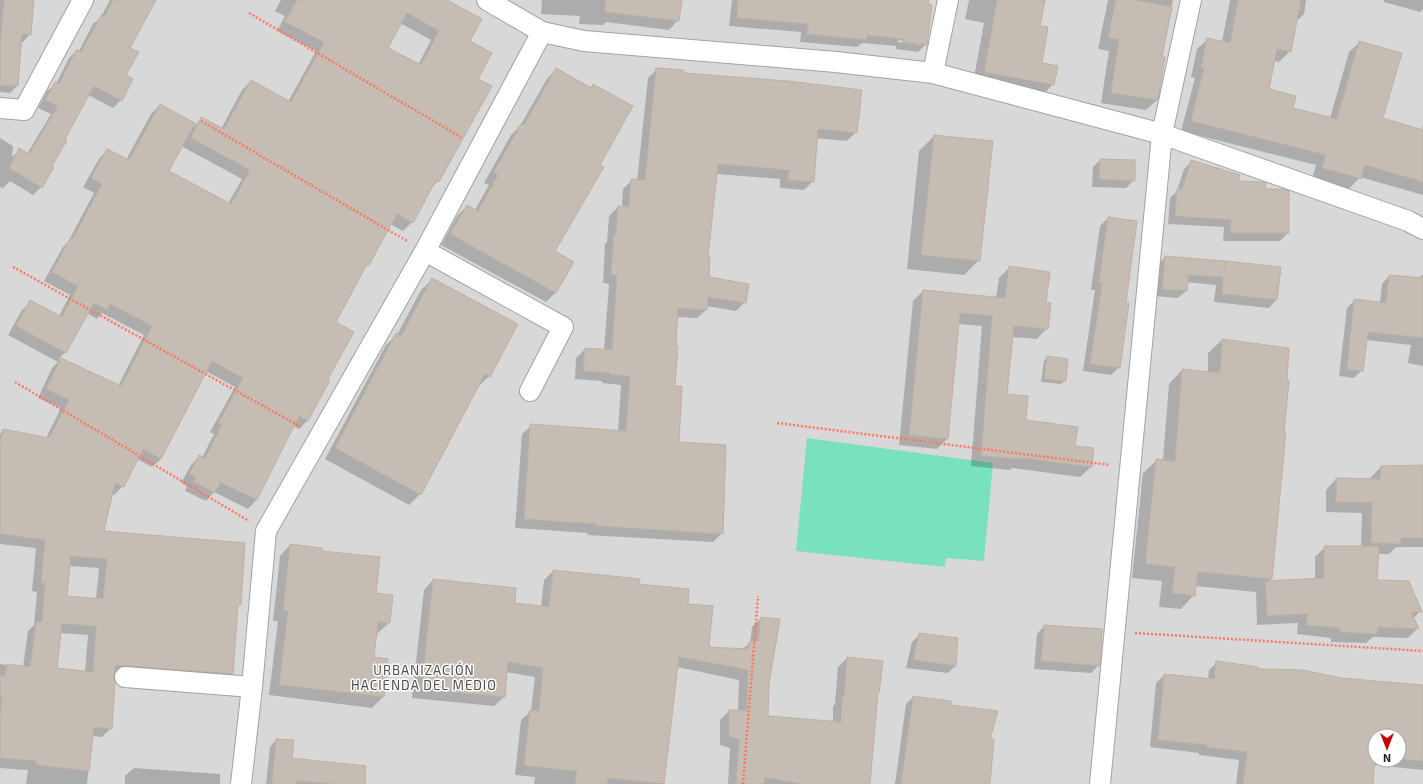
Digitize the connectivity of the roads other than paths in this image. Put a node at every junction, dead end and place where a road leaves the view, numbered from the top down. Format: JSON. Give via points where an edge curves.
{"nodes":[{"id":1,"x":83,"y":0,"type":"edge"},
{"id":2,"x":486,"y":0,"type":"edge"},
{"id":3,"x":948,"y":0,"type":"edge"},
{"id":4,"x":1191,"y":0,"type":"edge"},
{"id":5,"x":542,"y":32,"type":"junction"},
{"id":6,"x":933,"y":73,"type":"junction"},
{"id":7,"x":0,"y":108,"type":"edge"},
{"id":8,"x":1162,"y":134,"type":"junction"},
{"id":9,"x":1423,"y":229,"type":"edge"},
{"id":10,"x":425,"y":251,"type":"junction"},
{"id":11,"x":530,"y":391,"type":"dead end"},
{"id":12,"x":125,"y":677,"type":"dead end"},
{"id":13,"x":252,"y":687,"type":"junction"},
{"id":14,"x":240,"y":784,"type":"edge"},
{"id":15,"x":1100,"y":784,"type":"edge"}],
"edges":[{"from":1,"to":7,"type":"street","via":[[24,110]]},
{"from":2,"to":5,"type":"street"},
{"from":3,"to":6,"type":"street"},
{"from":4,"to":8,"type":"street"},
{"from":5,"to":6,"type":"street","via":[[584,41],[836,62]]},
{"from":5,"to":10,"type":"street"},
{"from":6,"to":8,"type":"street"},
{"from":8,"to":9,"type":"street","via":[[1408,221]]},
{"from":8,"to":15,"type":"street"},
{"from":10,"to":11,"type":"street","via":[[563,327]]},
{"from":10,"to":13,"type":"street","via":[[266,531]]},
{"from":12,"to":13,"type":"street"},
{"from":13,"to":14,"type":"street"}]}
